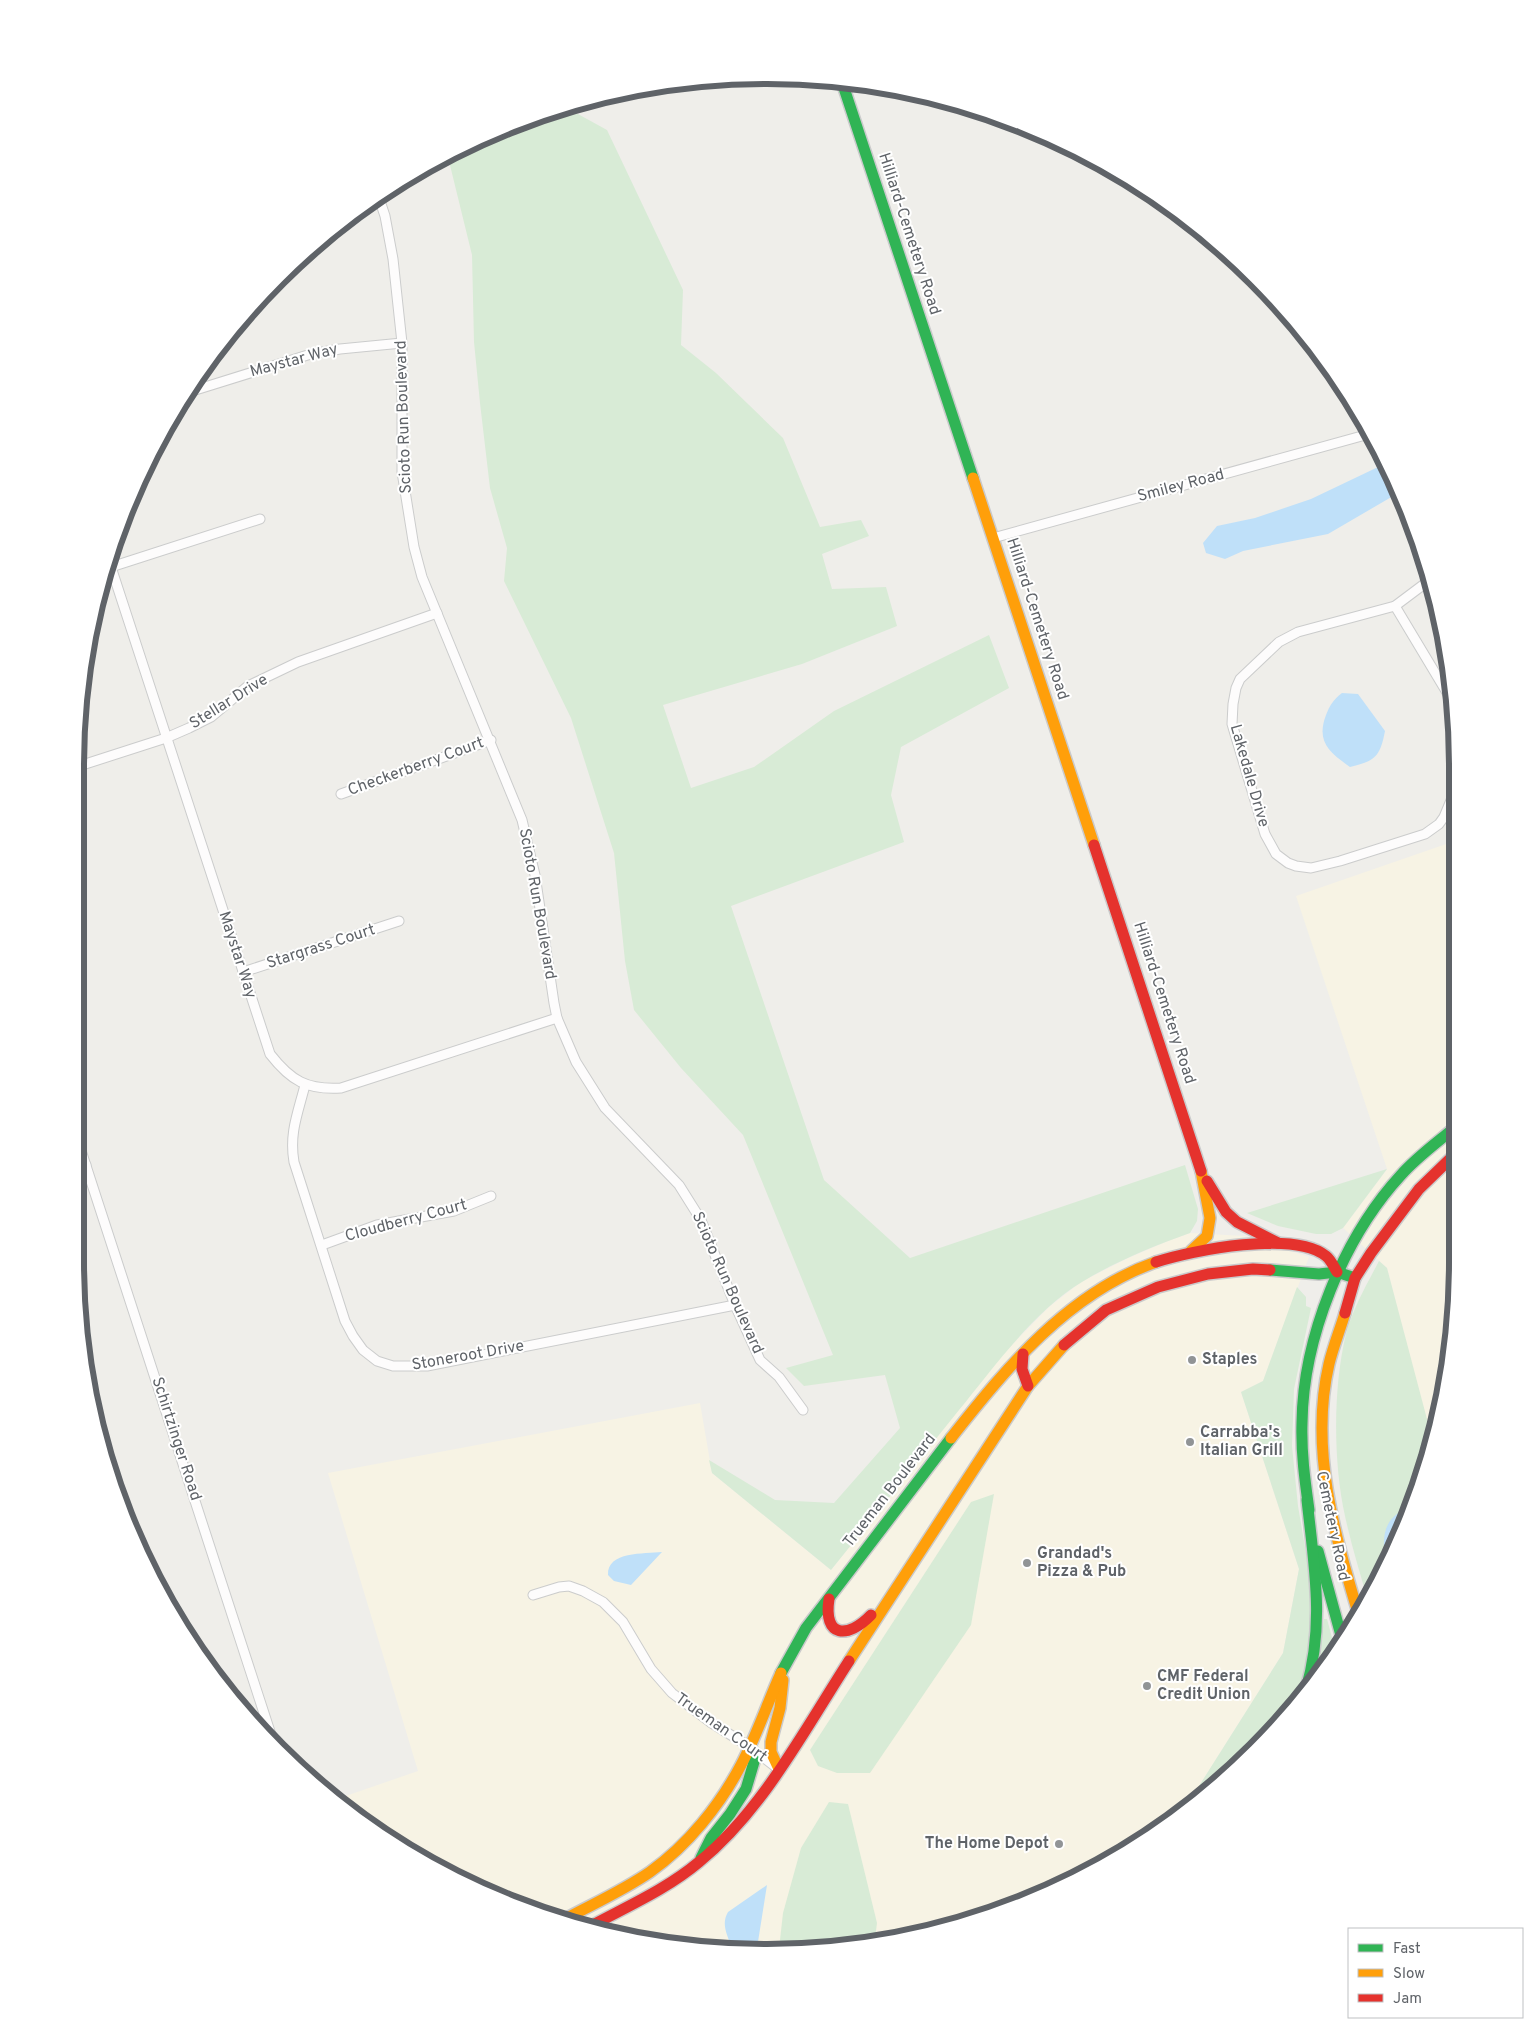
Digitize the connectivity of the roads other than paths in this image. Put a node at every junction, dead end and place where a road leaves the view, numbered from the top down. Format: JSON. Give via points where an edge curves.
{"nodes":[{"id":1,"x":844,"y":89,"type":"edge"},
{"id":2,"x":380,"y":204,"type":"edge"},
{"id":3,"x":402,"y":343,"type":"junction"},
{"id":4,"x":198,"y":389,"type":"edge"},
{"id":5,"x":1364,"y":436,"type":"edge"},
{"id":6,"x":260,"y":519,"type":"dead end"},
{"id":7,"x":993,"y":538,"type":"junction"},
{"id":8,"x":115,"y":562,"type":"edge"},
{"id":9,"x":113,"y":572,"type":"edge"},
{"id":10,"x":1424,"y":584,"type":"edge"},
{"id":11,"x":1395,"y":606,"type":"junction"},
{"id":12,"x":437,"y":613,"type":"junction"},
{"id":13,"x":1444,"y":687,"type":"edge"},
{"id":14,"x":166,"y":738,"type":"junction"},
{"id":15,"x":491,"y":740,"type":"junction"},
{"id":16,"x":84,"y":764,"type":"edge"},
{"id":17,"x":341,"y":794,"type":"dead end"},
{"id":18,"x":1449,"y":805,"type":"edge"},
{"id":19,"x":399,"y":921,"type":"dead end"},
{"id":20,"x":243,"y":972,"type":"junction"},
{"id":21,"x":558,"y":1018,"type":"junction"},
{"id":22,"x":306,"y":1085,"type":"junction"},
{"id":23,"x":1449,"y":1133,"type":"edge"},
{"id":24,"x":84,"y":1159,"type":"edge"},
{"id":25,"x":1449,"y":1160,"type":"edge"},
{"id":26,"x":86,"y":1165,"type":"joint"},
{"id":27,"x":1200,"y":1165,"type":"junction"},
{"id":28,"x":491,"y":1196,"type":"dead end"},
{"id":29,"x":1279,"y":1243,"type":"junction"},
{"id":30,"x":322,"y":1245,"type":"junction"},
{"id":31,"x":1191,"y":1251,"type":"junction"},
{"id":32,"x":1337,"y":1272,"type":"junction"},
{"id":33,"x":1355,"y":1278,"type":"junction"},
{"id":34,"x":735,"y":1305,"type":"junction"},
{"id":35,"x":1023,"y":1354,"type":"junction"},
{"id":36,"x":1028,"y":1386,"type":"junction"},
{"id":37,"x":803,"y":1410,"type":"dead end"},
{"id":38,"x":1307,"y":1500,"type":"junction"},
{"id":39,"x":891,"y":1593,"type":"junction"},
{"id":40,"x":533,"y":1595,"type":"dead end"},
{"id":41,"x":828,"y":1599,"type":"junction"},
{"id":42,"x":1356,"y":1606,"type":"edge"},
{"id":43,"x":1340,"y":1631,"type":"edge"},
{"id":44,"x":784,"y":1666,"type":"junction"},
{"id":45,"x":1312,"y":1671,"type":"edge"},
{"id":46,"x":269,"y":1729,"type":"edge"},
{"id":47,"x":750,"y":1747,"type":"junction"},
{"id":48,"x":779,"y":1769,"type":"junction"},
{"id":49,"x":699,"y":1862,"type":"junction"},
{"id":50,"x":572,"y":1915,"type":"edge"},
{"id":51,"x":597,"y":1923,"type":"edge"}],
"edges":[{"from":1,"to":7,"type":"main road","name":"Hilliard-Cemetery Road"},
{"from":2,"to":3,"type":"street","name":"Scioto Run Boulevard","via":[[393,259]]},
{"from":3,"to":4,"type":"street","name":"Maystar Way","via":[[311,354]]},
{"from":3,"to":12,"type":"street","name":"Scioto Run Boulevard","via":[[402,472],[414,547]]},
{"from":5,"to":7,"type":"street","name":"Smiley Road"},
{"from":6,"to":8,"type":"street"},
{"from":7,"to":27,"type":"main road","name":"Hilliard-Cemetery Road"},
{"from":9,"to":14,"type":"street","name":"Maystar Way"},
{"from":10,"to":11,"type":"street","name":"Lakedale Drive"},
{"from":11,"to":13,"type":"street"},
{"from":11,"to":18,"type":"street","name":"Lakedale Drive","via":[[1287,637],[1270,649],[1244,674],[1236,688],[1232,724],[1265,834],[1276,854],[1296,866],[1312,868],[1340,862],[1425,834],[1439,824]]},
{"from":12,"to":14,"type":"street","name":"Stellar Drive","via":[[298,662],[248,686],[211,717]]},
{"from":12,"to":15,"type":"street","name":"Scioto Run Boulevard"},
{"from":14,"to":16,"type":"street","name":"Stellar Drive"},
{"from":14,"to":20,"type":"street","name":"Maystar Way"},
{"from":15,"to":17,"type":"street","name":"Checkerberry Court"},
{"from":15,"to":21,"type":"street","name":"Scioto Run Boulevard","via":[[524,830],[535,875]]},
{"from":19,"to":20,"type":"street","name":"Stargrass Court"},
{"from":20,"to":22,"type":"street","name":"Maystar Way","via":[[270,1054],[285,1072]]},
{"from":21,"to":22,"type":"street","name":"Maystar Way","via":[[358,1084],[325,1089]]},
{"from":21,"to":34,"type":"street","name":"Scioto Run Boulevard","via":[[576,1062],[605,1108],[679,1185],[701,1220]]},
{"from":22,"to":30,"type":"street","name":"Stoneroot Drive","via":[[292,1131],[291,1146]]},
{"from":23,"to":32,"type":"main road","name":"Cemetery Road","via":[[1396,1179],[1354,1239]]},
{"from":24,"to":26,"type":"street","name":"Schirtzinger Road"},
{"from":25,"to":33,"type":"main road","name":"Cemetery Road","via":[[1419,1189]]},
{"from":26,"to":46,"type":"street","name":"Schirtzinger Road"},
{"from":27,"to":29,"type":"main road","name":"Hilliard-Cemetery Road","via":[[1226,1212],[1237,1222]]},
{"from":27,"to":31,"type":"main road","name":"Hilliard-Cemetery Road","via":[[1210,1218],[1207,1236]]},
{"from":28,"to":30,"type":"street","name":"Cloudberry Court","via":[[454,1211],[378,1225]]},
{"from":29,"to":31,"type":"main road","name":"Trueman Boulevard"},
{"from":29,"to":32,"type":"main road","name":"Trueman Boulevard","via":[[1327,1256]]},
{"from":30,"to":34,"type":"street","name":"Stoneroot Drive","via":[[353,1336],[377,1361],[393,1366],[427,1366]]},
{"from":31,"to":35,"type":"main road","name":"Trueman Boulevard","via":[[1144,1267],[1097,1290],[1051,1326]]},
{"from":32,"to":33,"type":"main road"},
{"from":32,"to":36,"type":"main road","via":[[1319,1274],[1253,1269],[1208,1274],[1158,1287],[1106,1310],[1066,1343]]},
{"from":32,"to":38,"type":"main road","name":"Cemetery Road","via":[[1311,1351],[1304,1386],[1301,1436]]},
{"from":33,"to":42,"type":"main road","name":"Cemetery Road","via":[[1329,1365],[1322,1442],[1329,1506]]},
{"from":34,"to":37,"type":"street","name":"Scioto Run Boulevard","via":[[760,1360],[779,1377]]},
{"from":35,"to":36,"type":"main road","via":[[1022,1369]]},
{"from":35,"to":41,"type":"main road","name":"Trueman Boulevard","via":[[976,1407]]},
{"from":36,"to":39,"type":"main road"},
{"from":38,"to":43,"type":"main road","name":"Cemetery Road"},
{"from":38,"to":45,"type":"main road","via":[[1319,1611]]},
{"from":39,"to":41,"type":"main road","via":[[863,1623],[848,1632],[836,1631],[829,1622]]},
{"from":39,"to":48,"type":"main road"},
{"from":40,"to":47,"type":"street","name":"Trueman Court","via":[[570,1586],[603,1602],[623,1622],[651,1669],[672,1694]]},
{"from":41,"to":44,"type":"main road","name":"Trueman Boulevard","via":[[799,1637]]},
{"from":44,"to":47,"type":"main road","name":"Trueman Boulevard"},
{"from":44,"to":48,"type":"main road","via":[[780,1708],[770,1752]]},
{"from":47,"to":48,"type":"street","name":"Trueman Court"},
{"from":47,"to":49,"type":"main road","via":[[754,1762],[746,1789],[711,1838]]},
{"from":47,"to":50,"type":"main road","name":"Trueman Boulevard","via":[[719,1800],[691,1835],[662,1863]]},
{"from":48,"to":49,"type":"main road","via":[[729,1836]]},
{"from":49,"to":51,"type":"main road","via":[[674,1880]]}]}
